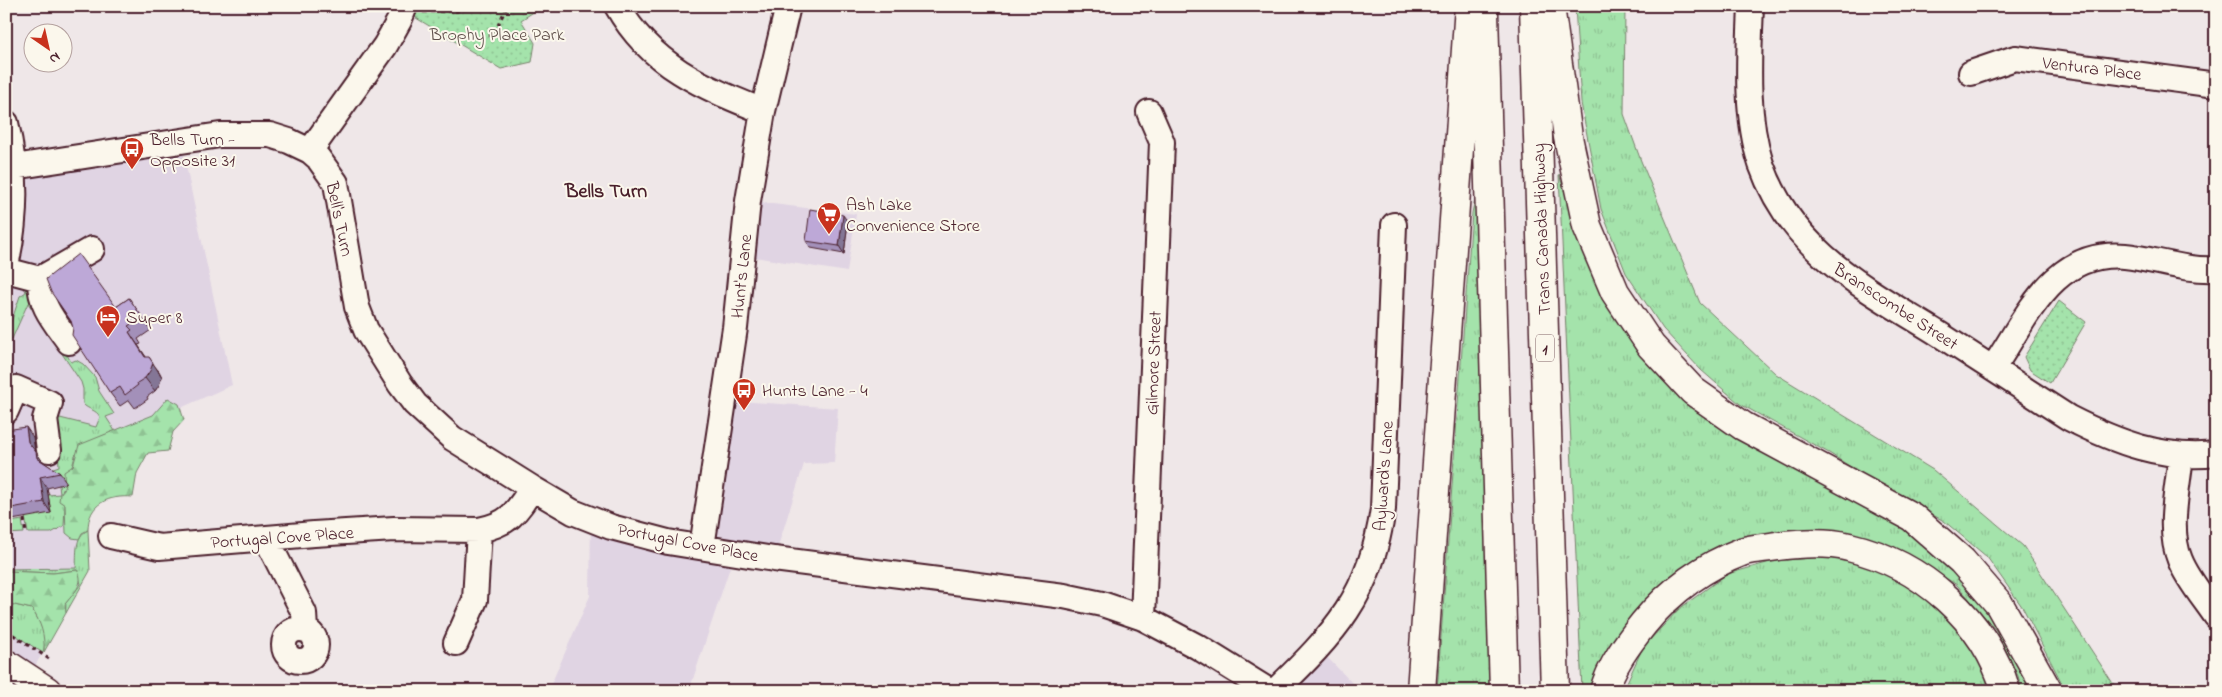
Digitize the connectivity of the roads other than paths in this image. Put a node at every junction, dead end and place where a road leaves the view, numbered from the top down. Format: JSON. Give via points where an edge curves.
{"nodes":[{"id":1,"x":405,"y":6,"type":"edge"},
{"id":2,"x":617,"y":6,"type":"edge"},
{"id":3,"x":788,"y":6,"type":"edge"},
{"id":4,"x":1469,"y":6,"type":"edge"},
{"id":5,"x":1484,"y":6,"type":"edge"},
{"id":6,"x":1534,"y":6,"type":"edge"},
{"id":7,"x":1550,"y":6,"type":"edge"},
{"id":8,"x":1751,"y":6,"type":"edge"},
{"id":9,"x":1971,"y":73,"type":"dead end"},
{"id":10,"x":2216,"y":85,"type":"edge"},
{"id":11,"x":763,"y":111,"type":"junction"},
{"id":12,"x":1149,"y":112,"type":"dead end"},
{"id":13,"x":6,"y":123,"type":"edge"},
{"id":14,"x":310,"y":151,"type":"junction"},
{"id":15,"x":14,"y":167,"type":"junction"},
{"id":16,"x":1394,"y":225,"type":"dead end"},
{"id":17,"x":92,"y":249,"type":"dead end"},
{"id":18,"x":6,"y":265,"type":"edge"},
{"id":19,"x":2216,"y":268,"type":"edge"},
{"id":20,"x":6,"y":270,"type":"edge"},
{"id":21,"x":40,"y":279,"type":"junction"},
{"id":22,"x":69,"y":342,"type":"dead end"},
{"id":23,"x":1993,"y":368,"type":"junction"},
{"id":24,"x":6,"y":410,"type":"edge"},
{"id":25,"x":49,"y":450,"type":"dead end"},
{"id":26,"x":2216,"y":454,"type":"edge"},
{"id":27,"x":2181,"y":455,"type":"junction"},
{"id":28,"x":532,"y":488,"type":"junction"},
{"id":29,"x":479,"y":530,"type":"junction"},
{"id":30,"x":111,"y":536,"type":"dead end"},
{"id":31,"x":266,"y":538,"type":"junction"},
{"id":32,"x":702,"y":547,"type":"junction"},
{"id":33,"x":2216,"y":616,"type":"edge"},
{"id":34,"x":1144,"y":618,"type":"junction"},
{"id":35,"x":456,"y":643,"type":"dead end"},
{"id":36,"x":313,"y":655,"type":"dead end"},
{"id":37,"x":6,"y":664,"type":"edge"},
{"id":38,"x":47,"y":691,"type":"edge"},
{"id":39,"x":1269,"y":691,"type":"edge"},
{"id":40,"x":1275,"y":691,"type":"edge"},
{"id":41,"x":1421,"y":691,"type":"edge"},
{"id":42,"x":1504,"y":691,"type":"edge"},
{"id":43,"x":1555,"y":691,"type":"edge"},
{"id":44,"x":1604,"y":691,"type":"edge"},
{"id":45,"x":2006,"y":691,"type":"edge"},
{"id":46,"x":2048,"y":691,"type":"edge"}],
"edges":[{"from":1,"to":14,"type":"street","via":[[385,46]]},
{"from":2,"to":11,"type":"street","via":[[638,36],[677,72],[704,87]]},
{"from":3,"to":11,"type":"street","name":"Hunt's Lane"},
{"from":4,"to":41,"type":"main road"},
{"from":5,"to":42,"type":"main road"},
{"from":6,"to":43,"type":"main road","name":"Trans Canada Highway","number":"1"},
{"from":7,"to":46,"type":"main road","via":[[1568,138],[1587,226],[1615,292],[1651,346],[1694,390],[1743,426],[1912,517],[1955,555],[1999,604]]},
{"from":8,"to":23,"type":"street","name":"Branscombe Street","via":[[1751,108],[1756,139],[1761,163],[1791,222],[1832,265]]},
{"from":9,"to":10,"type":"street","name":"Ventura Place","via":[[2015,58]]},
{"from":11,"to":32,"type":"street","name":"Hunt's Lane"},
{"from":12,"to":34,"type":"street","name":"Gilmore Street","via":[[1162,142]]},
{"from":13,"to":15,"type":"street"},
{"from":14,"to":15,"type":"street","name":"Bell's Turn","via":[[270,135],[220,135]]},
{"from":14,"to":28,"type":"street","name":"Bell's Turn","via":[[336,183],[357,307],[366,330],[388,366],[415,404],[452,438]]},
{"from":15,"to":18,"type":"street","via":[[14,206]]},
{"from":16,"to":40,"type":"street","name":"Aylward's Lane","via":[[1383,500],[1378,542],[1369,572],[1351,606],[1319,649]]},
{"from":17,"to":21,"type":"street"},
{"from":19,"to":23,"type":"street","via":[[2123,256],[2104,256],[2074,265],[2059,274],[2043,292]]},
{"from":20,"to":21,"type":"street"},
{"from":21,"to":22,"type":"street","via":[[39,292],[43,304]]},
{"from":23,"to":27,"type":"street","name":"Branscombe Street","via":[[2099,433],[2146,449]]},
{"from":24,"to":25,"type":"street","via":[[16,388],[50,403],[45,419]]},
{"from":26,"to":27,"type":"street","name":"Branscombe Street"},
{"from":27,"to":33,"type":"street","via":[[2174,535],[2177,552],[2183,568]]},
{"from":28,"to":29,"type":"street","name":"Portugal Cove Place","via":[[512,517]]},
{"from":28,"to":32,"type":"street","name":"Portugal Cove Place","via":[[573,512],[611,527],[640,536]]},
{"from":29,"to":31,"type":"street","name":"Portugal Cove Place","via":[[394,530]]},
{"from":29,"to":35,"type":"street","via":[[475,600]]},
{"from":30,"to":31,"type":"street","name":"Portugal Cove Place","via":[[159,547]]},
{"from":31,"to":36,"type":"street","via":[[304,613],[305,630],[290,634],[286,638],[285,649],[294,660],[304,661]]},
{"from":32,"to":34,"type":"street","name":"Portugal Cove Place","via":[[1064,596]]},
{"from":34,"to":39,"type":"street","name":"Portugal Cove Place"},
{"from":37,"to":38,"type":"main road"},
{"from":44,"to":45,"type":"main road","via":[[1628,643],[1663,601],[1700,572],[1745,551],[1800,543],[1848,546],[1898,566],[1942,593],[1977,632],[1994,660]]}]}
